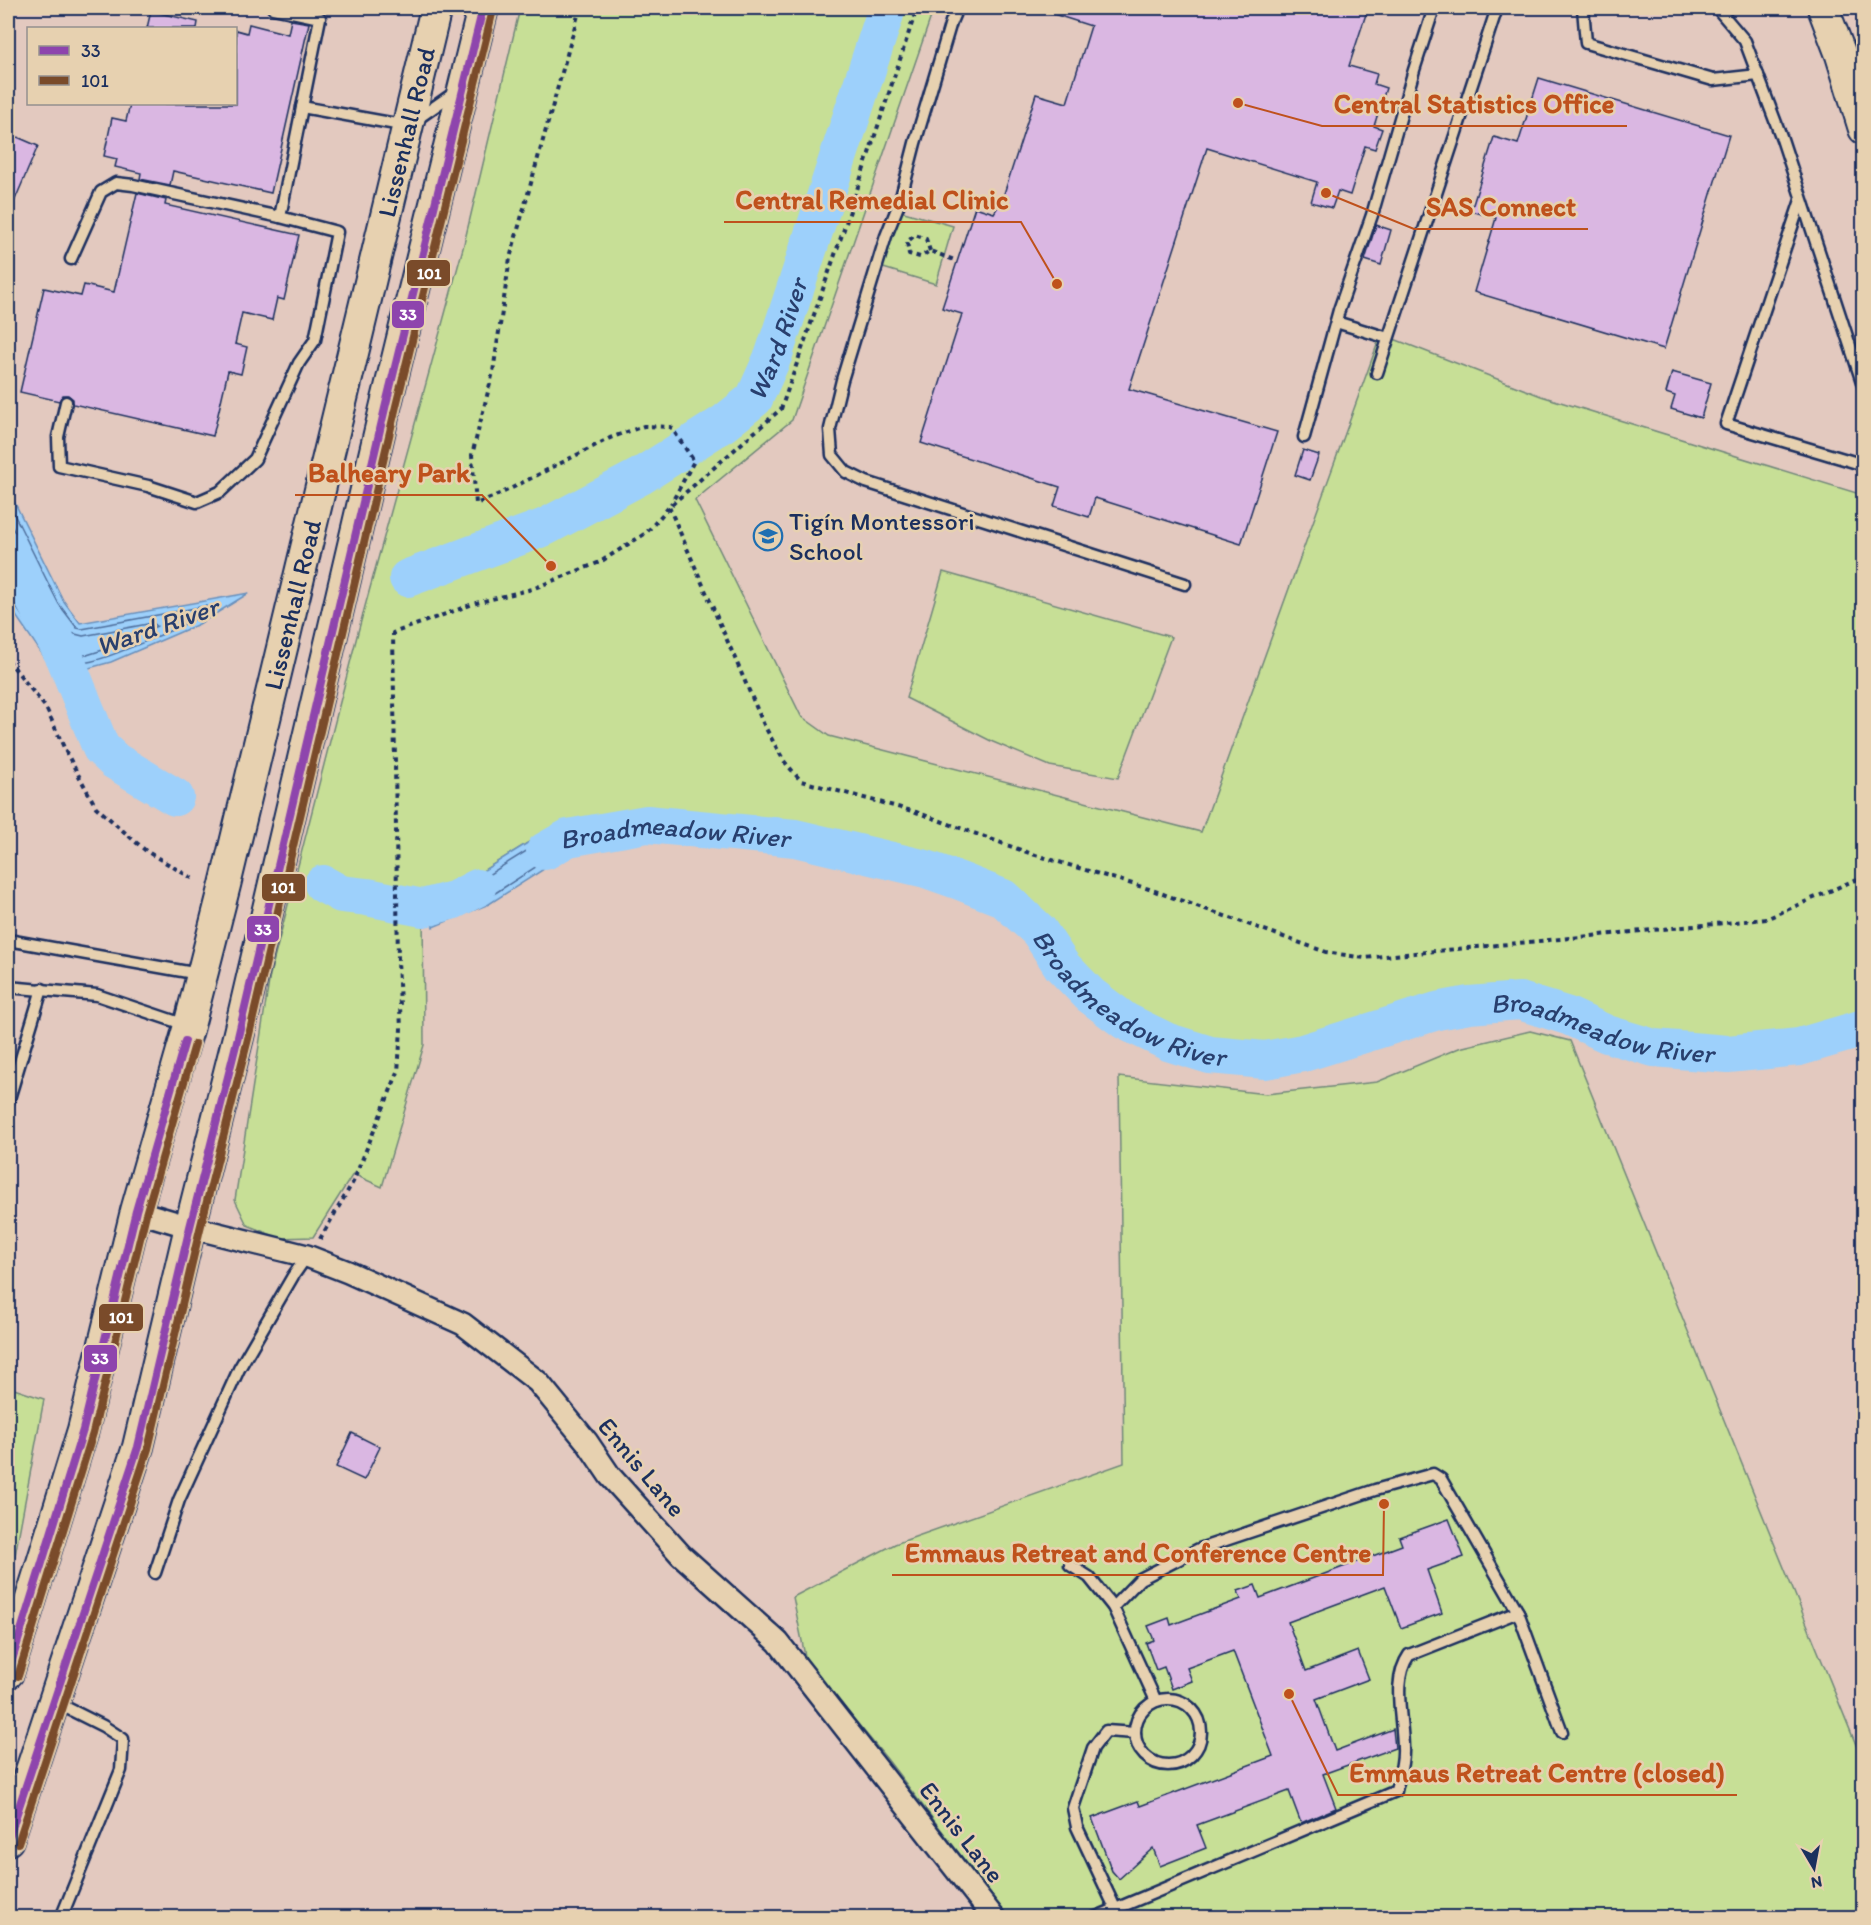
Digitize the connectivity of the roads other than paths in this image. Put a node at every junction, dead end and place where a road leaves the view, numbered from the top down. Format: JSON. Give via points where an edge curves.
{"nodes":[{"id":1,"x":273,"y":8,"type":"edge"},
{"id":2,"x":436,"y":8,"type":"edge"},
{"id":3,"x":483,"y":8,"type":"edge"},
{"id":4,"x":957,"y":8,"type":"edge"},
{"id":5,"x":1434,"y":8,"type":"edge"},
{"id":6,"x":1497,"y":8,"type":"edge"},
{"id":7,"x":1583,"y":8,"type":"edge"},
{"id":8,"x":1717,"y":8,"type":"edge"},
{"id":9,"x":1823,"y":8,"type":"edge"},
{"id":10,"x":1758,"y":75,"type":"junction"},
{"id":11,"x":464,"y":87,"type":"junction"},
{"id":12,"x":302,"y":107,"type":"junction"},
{"id":13,"x":407,"y":126,"type":"junction"},
{"id":14,"x":1863,"y":129,"type":"edge"},
{"id":15,"x":1801,"y":200,"type":"junction"},
{"id":16,"x":280,"y":217,"type":"junction"},
{"id":17,"x":70,"y":259,"type":"dead end"},
{"id":18,"x":1336,"y":322,"type":"junction"},
{"id":19,"x":1388,"y":338,"type":"junction"},
{"id":20,"x":1377,"y":373,"type":"dead end"},
{"id":21,"x":1863,"y":388,"type":"edge"},
{"id":22,"x":66,"y":402,"type":"dead end"},
{"id":23,"x":1304,"y":437,"type":"dead end"},
{"id":24,"x":1863,"y":465,"type":"edge"},
{"id":25,"x":1185,"y":584,"type":"dead end"},
{"id":26,"x":8,"y":940,"type":"edge"},
{"id":27,"x":202,"y":975,"type":"junction"},
{"id":28,"x":8,"y":987,"type":"edge"},
{"id":29,"x":42,"y":989,"type":"junction"},
{"id":30,"x":189,"y":1026,"type":"junction"},
{"id":31,"x":238,"y":1037,"type":"junction"},
{"id":32,"x":8,"y":1102,"type":"edge"},
{"id":33,"x":136,"y":1211,"type":"junction"},
{"id":34,"x":190,"y":1227,"type":"junction"},
{"id":35,"x":307,"y":1256,"type":"junction"},
{"id":36,"x":1070,"y":1565,"type":"dead end"},
{"id":37,"x":155,"y":1573,"type":"dead end"},
{"id":38,"x":1113,"y":1607,"type":"junction"},
{"id":39,"x":1518,"y":1612,"type":"junction"},
{"id":40,"x":8,"y":1673,"type":"edge"},
{"id":41,"x":1156,"y":1701,"type":"junction"},
{"id":42,"x":54,"y":1702,"type":"junction"},
{"id":43,"x":1562,"y":1732,"type":"dead end"},
{"id":44,"x":1135,"y":1733,"type":"junction"},
{"id":45,"x":8,"y":1840,"type":"edge"},
{"id":46,"x":1114,"y":1908,"type":"junction"},
{"id":47,"x":61,"y":1917,"type":"edge"},
{"id":48,"x":994,"y":1917,"type":"edge"},
{"id":49,"x":1094,"y":1917,"type":"edge"}],
"edges":[{"from":1,"to":12,"type":"lane","via":[[320,18]]},
{"from":2,"to":13,"type":"main road","name":"Lissenhall Road"},
{"from":3,"to":11,"type":"main road","name":"Lissenhall Road"},
{"from":4,"to":25,"type":"lane","via":[[842,380],[830,429],[832,455],[846,472],[866,482]]},
{"from":5,"to":18,"type":"lane"},
{"from":6,"to":19,"type":"lane"},
{"from":7,"to":10,"type":"lane","via":[[1586,43],[1713,80]]},
{"from":8,"to":10,"type":"lane","via":[[1745,41]]},
{"from":9,"to":14,"type":"main road"},
{"from":10,"to":15,"type":"lane"},
{"from":11,"to":13,"type":"lane"},
{"from":11,"to":31,"type":"main road","name":"Lissenhall Road"},
{"from":12,"to":13,"type":"lane"},
{"from":12,"to":16,"type":"lane"},
{"from":13,"to":27,"type":"main road","name":"Lissenhall Road"},
{"from":15,"to":21,"type":"lane"},
{"from":15,"to":24,"type":"lane","via":[[1726,424]]},
{"from":16,"to":17,"type":"lane","via":[[116,183],[101,192]]},
{"from":16,"to":22,"type":"lane","via":[[337,232],[315,340],[299,363],[255,459],[220,492],[197,502],[148,486],[59,466],[58,437]]},
{"from":18,"to":19,"type":"lane"},
{"from":18,"to":23,"type":"lane"},
{"from":19,"to":20,"type":"lane"},
{"from":26,"to":27,"type":"lane"},
{"from":27,"to":30,"type":"main road","name":"Lissenhall Road"},
{"from":28,"to":29,"type":"lane"},
{"from":29,"to":30,"type":"lane","via":[[98,995]]},
{"from":29,"to":32,"type":"lane"},
{"from":30,"to":31,"type":"main road"},
{"from":30,"to":33,"type":"main road","name":"Lissenhall Road"},
{"from":31,"to":34,"type":"main road","name":"Lissenhall Road"},
{"from":33,"to":34,"type":"street","name":"Ennis Lane"},
{"from":33,"to":40,"type":"main road","name":"Lissenhall Road","via":[[83,1430]]},
{"from":34,"to":35,"type":"street","name":"Ennis Lane"},
{"from":34,"to":42,"type":"main road","name":"Lissenhall Road","via":[[138,1447]]},
{"from":35,"to":37,"type":"lane","via":[[239,1369],[179,1500]]},
{"from":35,"to":48,"type":"street","name":"Ennis Lane","via":[[463,1324],[538,1382],[610,1476],[681,1555],[778,1642]]},
{"from":36,"to":38,"type":"lane","via":[[1089,1577]]},
{"from":38,"to":39,"type":"lane","via":[[1140,1579],[1198,1549],[1433,1474],[1441,1479]]},
{"from":38,"to":41,"type":"lane"},
{"from":39,"to":43,"type":"lane"},
{"from":39,"to":46,"type":"lane","via":[[1409,1655],[1405,1660],[1399,1690],[1404,1751],[1396,1791]]},
{"from":41,"to":44,"type":"lane","via":[[1140,1713]]},
{"from":41,"to":44,"type":"lane","via":[[1177,1700],[1194,1711],[1201,1731],[1196,1750],[1179,1763],[1159,1764],[1142,1752]]},
{"from":42,"to":45,"type":"main road","name":"Lissenhall Road"},
{"from":42,"to":47,"type":"lane","via":[[123,1740],[122,1770]]},
{"from":44,"to":46,"type":"lane","via":[[1106,1731],[1093,1748],[1073,1808],[1077,1827]]},
{"from":46,"to":49,"type":"lane"}]}
